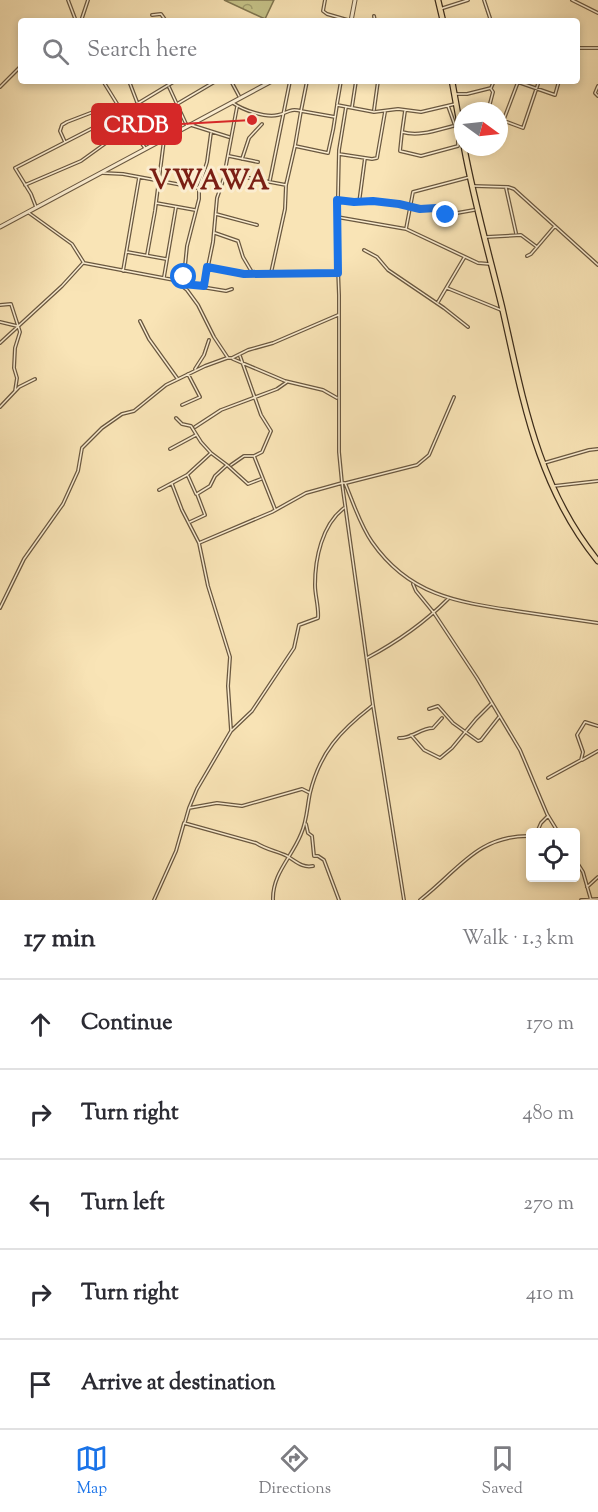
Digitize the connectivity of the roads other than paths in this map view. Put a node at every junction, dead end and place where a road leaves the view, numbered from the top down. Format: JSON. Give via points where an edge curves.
{"nodes":[{"id":1,"x":68,"y":0,"type":"edge"},
{"id":2,"x":88,"y":0,"type":"edge"},
{"id":3,"x":325,"y":0,"type":"edge"},
{"id":4,"x":355,"y":0,"type":"edge"},
{"id":5,"x":438,"y":0,"type":"edge"},
{"id":6,"x":464,"y":0,"type":"edge"},
{"id":7,"x":468,"y":0,"type":"edge"},
{"id":8,"x":484,"y":0,"type":"edge"},
{"id":9,"x":572,"y":0,"type":"edge"},
{"id":10,"x":440,"y":9,"type":"junction"},
{"id":11,"x":598,"y":13,"type":"edge"},
{"id":12,"x":152,"y":15,"type":"dead end"},
{"id":13,"x":374,"y":15,"type":"dead end"},
{"id":14,"x":336,"y":16,"type":"joint"},
{"id":15,"x":75,"y":18,"type":"edge"},
{"id":16,"x":82,"y":18,"type":"edge"},
{"id":17,"x":164,"y":18,"type":"edge"},
{"id":18,"x":342,"y":18,"type":"edge"},
{"id":19,"x":352,"y":18,"type":"edge"},
{"id":20,"x":374,"y":18,"type":"edge"},
{"id":21,"x":442,"y":18,"type":"edge"},
{"id":22,"x":490,"y":18,"type":"edge"},
{"id":23,"x":580,"y":48,"type":"edge"},
{"id":24,"x":598,"y":48,"type":"edge"},
{"id":25,"x":18,"y":69,"type":"edge"},
{"id":26,"x":105,"y":84,"type":"edge"},
{"id":27,"x":130,"y":84,"type":"edge"},
{"id":28,"x":171,"y":84,"type":"edge"},
{"id":29,"x":211,"y":84,"type":"edge"},
{"id":30,"x":233,"y":84,"type":"edge"},
{"id":31,"x":266,"y":84,"type":"edge"},
{"id":32,"x":289,"y":84,"type":"edge"},
{"id":33,"x":306,"y":84,"type":"edge"},
{"id":34,"x":340,"y":84,"type":"edge"},
{"id":35,"x":356,"y":84,"type":"edge"},
{"id":36,"x":378,"y":84,"type":"edge"},
{"id":37,"x":452,"y":84,"type":"edge"},
{"id":38,"x":493,"y":84,"type":"edge"},
{"id":39,"x":516,"y":84,"type":"edge"},
{"id":40,"x":524,"y":84,"type":"edge"},
{"id":41,"x":538,"y":84,"type":"edge"},
{"id":42,"x":558,"y":84,"type":"edge"},
{"id":43,"x":168,"y":86,"type":"junction"},
{"id":44,"x":598,"y":86,"type":"edge"},
{"id":45,"x":0,"y":87,"type":"edge"},
{"id":46,"x":491,"y":88,"type":"junction"},
{"id":47,"x":536,"y":89,"type":"junction"},
{"id":48,"x":454,"y":93,"type":"junction"},
{"id":49,"x":598,"y":96,"type":"edge"},
{"id":50,"x":240,"y":98,"type":"junction"},
{"id":51,"x":232,"y":102,"type":"junction"},
{"id":52,"x":456,"y":102,"type":"edge"},
{"id":53,"x":490,"y":102,"type":"edge"},
{"id":54,"x":137,"y":103,"type":"junction"},
{"id":55,"x":178,"y":103,"type":"junction"},
{"id":56,"x":454,"y":104,"type":"edge"},
{"id":57,"x":337,"y":105,"type":"junction"},
{"id":58,"x":237,"y":106,"type":"junction"},
{"id":59,"x":448,"y":106,"type":"junction"},
{"id":60,"x":508,"y":106,"type":"edge"},
{"id":61,"x":284,"y":107,"type":"junction"},
{"id":62,"x":346,"y":107,"type":"junction"},
{"id":63,"x":352,"y":108,"type":"junction"},
{"id":64,"x":289,"y":110,"type":"junction"},
{"id":65,"x":301,"y":111,"type":"junction"},
{"id":66,"x":385,"y":111,"type":"junction"},
{"id":67,"x":405,"y":111,"type":"junction"},
{"id":68,"x":374,"y":112,"type":"junction"},
{"id":69,"x":122,"y":113,"type":"junction"},
{"id":70,"x":282,"y":114,"type":"junction"},
{"id":71,"x":116,"y":116,"type":"junction"},
{"id":72,"x":335,"y":117,"type":"junction"},
{"id":73,"x":508,"y":122,"type":"edge"},
{"id":74,"x":262,"y":124,"type":"dead end"},
{"id":75,"x":189,"y":126,"type":"junction"},
{"id":76,"x":454,"y":126,"type":"joint"},
{"id":77,"x":133,"y":131,"type":"junction"},
{"id":78,"x":402,"y":132,"type":"junction"},
{"id":79,"x":211,"y":133,"type":"junction"},
{"id":80,"x":230,"y":137,"type":"junction"},
{"id":81,"x":164,"y":139,"type":"junction"},
{"id":82,"x":65,"y":142,"type":"junction"},
{"id":83,"x":295,"y":146,"type":"junction"},
{"id":84,"x":454,"y":147,"type":"edge"},
{"id":85,"x":145,"y":149,"type":"junction"},
{"id":86,"x":339,"y":154,"type":"junction"},
{"id":87,"x":228,"y":156,"type":"junction"},
{"id":88,"x":466,"y":156,"type":"edge"},
{"id":89,"x":364,"y":157,"type":"junction"},
{"id":90,"x":242,"y":159,"type":"junction"},
{"id":91,"x":258,"y":162,"type":"dead end"},
{"id":92,"x":102,"y":173,"type":"junction"},
{"id":93,"x":139,"y":177,"type":"junction"},
{"id":94,"x":224,"y":177,"type":"junction"},
{"id":95,"x":471,"y":177,"type":"junction"},
{"id":96,"x":158,"y":181,"type":"junction"},
{"id":97,"x":270,"y":181,"type":"junction"},
{"id":98,"x":26,"y":185,"type":"junction"},
{"id":99,"x":286,"y":185,"type":"junction"},
{"id":100,"x":473,"y":186,"type":"junction"},
{"id":101,"x":506,"y":187,"type":"junction"},
{"id":102,"x":199,"y":188,"type":"junction"},
{"id":103,"x":337,"y":200,"type":"junction"},
{"id":104,"x":359,"y":202,"type":"junction"},
{"id":105,"x":156,"y":203,"type":"junction"},
{"id":106,"x":409,"y":206,"type":"junction"},
{"id":107,"x":176,"y":207,"type":"junction"},
{"id":108,"x":36,"y":208,"type":"junction"},
{"id":109,"x":478,"y":209,"type":"junction"},
{"id":110,"x":196,"y":210,"type":"junction"},
{"id":111,"x":29,"y":212,"type":"junction"},
{"id":112,"x":215,"y":214,"type":"junction"},
{"id":113,"x":337,"y":217,"type":"junction"},
{"id":114,"x":257,"y":225,"type":"dead end"},
{"id":115,"x":556,"y":226,"type":"junction"},
{"id":116,"x":0,"y":227,"type":"edge"},
{"id":117,"x":406,"y":229,"type":"junction"},
{"id":118,"x":214,"y":232,"type":"junction"},
{"id":119,"x":516,"y":235,"type":"junction"},
{"id":120,"x":485,"y":237,"type":"junction"},
{"id":121,"x":537,"y":247,"type":"junction"},
{"id":122,"x":364,"y":250,"type":"dead end"},
{"id":123,"x":126,"y":251,"type":"junction"},
{"id":124,"x":147,"y":255,"type":"junction"},
{"id":125,"x":527,"y":256,"type":"dead end"},
{"id":126,"x":464,"y":257,"type":"junction"},
{"id":127,"x":167,"y":260,"type":"junction"},
{"id":128,"x":84,"y":263,"type":"junction"},
{"id":129,"x":491,"y":264,"type":"junction"},
{"id":130,"x":598,"y":265,"type":"edge"},
{"id":131,"x":207,"y":267,"type":"junction"},
{"id":132,"x":123,"y":271,"type":"junction"},
{"id":133,"x":338,"y":273,"type":"junction"},
{"id":134,"x":254,"y":274,"type":"junction"},
{"id":135,"x":270,"y":274,"type":"junction"},
{"id":136,"x":164,"y":278,"type":"junction"},
{"id":137,"x":182,"y":285,"type":"junction"},
{"id":138,"x":204,"y":286,"type":"junction"},
{"id":139,"x":447,"y":288,"type":"junction"},
{"id":140,"x":232,"y":289,"type":"dead end"},
{"id":141,"x":437,"y":303,"type":"junction"},
{"id":142,"x":0,"y":305,"type":"edge"},
{"id":143,"x":502,"y":310,"type":"junction"},
{"id":144,"x":339,"y":314,"type":"junction"},
{"id":145,"x":140,"y":321,"type":"dead end"},
{"id":146,"x":0,"y":322,"type":"edge"},
{"id":147,"x":18,"y":326,"type":"junction"},
{"id":148,"x":468,"y":327,"type":"dead end"},
{"id":149,"x":209,"y":340,"type":"dead end"},
{"id":150,"x":0,"y":342,"type":"edge"},
{"id":151,"x":239,"y":355,"type":"junction"},
{"id":152,"x":228,"y":358,"type":"junction"},
{"id":153,"x":232,"y":358,"type":"junction"},
{"id":154,"x":242,"y":361,"type":"junction"},
{"id":155,"x":193,"y":371,"type":"junction"},
{"id":156,"x":188,"y":373,"type":"junction"},
{"id":157,"x":177,"y":378,"type":"junction"},
{"id":158,"x":35,"y":379,"type":"dead end"},
{"id":159,"x":287,"y":381,"type":"junction"},
{"id":160,"x":15,"y":391,"type":"junction"},
{"id":161,"x":454,"y":397,"type":"dead end"},
{"id":162,"x":255,"y":398,"type":"junction"},
{"id":163,"x":339,"y":398,"type":"junction"},
{"id":164,"x":182,"y":405,"type":"dead end"},
{"id":165,"x":0,"y":407,"type":"edge"},
{"id":166,"x":176,"y":418,"type":"dead end"},
{"id":167,"x":194,"y":428,"type":"junction"},
{"id":168,"x":196,"y":435,"type":"junction"},
{"id":169,"x":170,"y":449,"type":"dead end"},
{"id":170,"x":598,"y":449,"type":"edge"},
{"id":171,"x":211,"y":453,"type":"junction"},
{"id":172,"x":254,"y":456,"type":"junction"},
{"id":173,"x":542,"y":464,"type":"junction"},
{"id":174,"x":228,"y":466,"type":"junction"},
{"id":175,"x":188,"y":475,"type":"junction"},
{"id":176,"x":262,"y":479,"type":"junction"},
{"id":177,"x":598,"y":481,"type":"edge"},
{"id":178,"x":343,"y":483,"type":"junction"},
{"id":179,"x":172,"y":484,"type":"junction"},
{"id":180,"x":551,"y":486,"type":"junction"},
{"id":181,"x":159,"y":490,"type":"dead end"},
{"id":182,"x":197,"y":495,"type":"junction"},
{"id":183,"x":345,"y":507,"type":"junction"},
{"id":184,"x":275,"y":510,"type":"junction"},
{"id":185,"x":189,"y":522,"type":"junction"},
{"id":186,"x":199,"y":543,"type":"junction"},
{"id":187,"x":598,"y":561,"type":"edge"},
{"id":188,"x":413,"y":583,"type":"junction"},
{"id":189,"x":448,"y":599,"type":"junction"},
{"id":190,"x":0,"y":608,"type":"edge"},
{"id":191,"x":434,"y":613,"type":"junction"},
{"id":192,"x":598,"y":623,"type":"edge"},
{"id":193,"x":367,"y":658,"type":"junction"},
{"id":194,"x":492,"y":704,"type":"junction"},
{"id":195,"x":373,"y":705,"type":"junction"},
{"id":196,"x":429,"y":709,"type":"dead end"},
{"id":197,"x":499,"y":716,"type":"junction"},
{"id":198,"x":442,"y":718,"type":"dead end"},
{"id":199,"x":598,"y":726,"type":"edge"},
{"id":200,"x":231,"y":731,"type":"junction"},
{"id":201,"x":465,"y":732,"type":"junction"},
{"id":202,"x":411,"y":735,"type":"junction"},
{"id":203,"x":399,"y":738,"type":"dead end"},
{"id":204,"x":598,"y":752,"type":"edge"},
{"id":205,"x":582,"y":760,"type":"junction"},
{"id":206,"x":548,"y":778,"type":"dead end"},
{"id":207,"x":310,"y":793,"type":"junction"},
{"id":208,"x":189,"y":808,"type":"junction"},
{"id":209,"x":548,"y":816,"type":"junction"},
{"id":210,"x":184,"y":823,"type":"junction"},
{"id":211,"x":305,"y":823,"type":"junction"},
{"id":212,"x":539,"y":828,"type":"edge"},
{"id":213,"x":556,"y":828,"type":"edge"},
{"id":214,"x":526,"y":836,"type":"edge"},
{"id":215,"x":289,"y":858,"type":"junction"},
{"id":216,"x":313,"y":866,"type":"dead end"},
{"id":217,"x":580,"y":868,"type":"edge"},
{"id":218,"x":598,"y":877,"type":"edge"},
{"id":219,"x":587,"y":888,"type":"junction"},
{"id":220,"x":598,"y":899,"type":"edge"},
{"id":221,"x":154,"y":900,"type":"edge"},
{"id":222,"x":273,"y":900,"type":"edge"},
{"id":223,"x":339,"y":900,"type":"edge"},
{"id":224,"x":404,"y":900,"type":"edge"},
{"id":225,"x":420,"y":900,"type":"edge"},
{"id":226,"x":581,"y":900,"type":"edge"},
{"id":227,"x":591,"y":900,"type":"edge"}],
"edges":[{"from":1,"to":15,"type":"street"},
{"from":2,"to":16,"type":"street"},
{"from":3,"to":14,"type":"street","via":[[323,10]]},
{"from":4,"to":19,"type":"street"},
{"from":5,"to":10,"type":"highway"},
{"from":6,"to":7,"type":"street"},
{"from":6,"to":10,"type":"street"},
{"from":8,"to":22,"type":"street"},
{"from":9,"to":11,"type":"street"},
{"from":10,"to":21,"type":"highway"},
{"from":12,"to":17,"type":"street","via":[[161,14]]},
{"from":13,"to":20,"type":"street"},
{"from":14,"to":18,"type":"street"},
{"from":23,"to":24,"type":"street"},
{"from":25,"to":45,"type":"street"},
{"from":26,"to":69,"type":"street"},
{"from":27,"to":54,"type":"street"},
{"from":28,"to":43,"type":"street"},
{"from":29,"to":55,"type":"street"},
{"from":30,"to":50,"type":"street"},
{"from":31,"to":50,"type":"street"},
{"from":32,"to":61,"type":"street"},
{"from":33,"to":65,"type":"street"},
{"from":34,"to":57,"type":"street"},
{"from":35,"to":63,"type":"street"},
{"from":36,"to":68,"type":"street"},
{"from":37,"to":48,"type":"highway"},
{"from":38,"to":46,"type":"street"},
{"from":39,"to":60,"type":"street"},
{"from":40,"to":47,"type":"street"},
{"from":41,"to":47,"type":"street"},
{"from":42,"to":47,"type":"street","via":[[555,95]]},
{"from":43,"to":54,"type":"street"},
{"from":43,"to":55,"type":"street"},
{"from":44,"to":49,"type":"street"},
{"from":46,"to":48,"type":"street"},
{"from":46,"to":53,"type":"street"},
{"from":47,"to":73,"type":"street","via":[[523,128]]},
{"from":48,"to":52,"type":"highway"},
{"from":50,"to":51,"type":"street"},
{"from":51,"to":58,"type":"street"},
{"from":51,"to":75,"type":"street"},
{"from":54,"to":69,"type":"street"},
{"from":55,"to":75,"type":"street"},
{"from":55,"to":77,"type":"street"},
{"from":56,"to":59,"type":"street"},
{"from":57,"to":62,"type":"street"},
{"from":57,"to":72,"type":"street"},
{"from":58,"to":70,"type":"street"},
{"from":58,"to":80,"type":"street"},
{"from":59,"to":67,"type":"street"},
{"from":59,"to":76,"type":"street"},
{"from":61,"to":64,"type":"street"},
{"from":61,"to":70,"type":"street"},
{"from":62,"to":63,"type":"street"},
{"from":62,"to":86,"type":"street"},
{"from":63,"to":68,"type":"street"},
{"from":64,"to":65,"type":"street"},
{"from":64,"to":70,"type":"street"},
{"from":65,"to":72,"type":"street"},
{"from":65,"to":83,"type":"street"},
{"from":66,"to":67,"type":"street"},
{"from":66,"to":68,"type":"street"},
{"from":66,"to":89,"type":"street","via":[[377,158]]},
{"from":67,"to":78,"type":"street"},
{"from":69,"to":71,"type":"street"},
{"from":69,"to":77,"type":"street"},
{"from":70,"to":97,"type":"street"},
{"from":71,"to":82,"type":"street"},
{"from":71,"to":82,"type":"street","via":[[106,107],[67,122],[60,130]]},
{"from":72,"to":83,"type":"street","via":[[328,153]]},
{"from":74,"to":90,"type":"street","via":[[249,138]]},
{"from":75,"to":79,"type":"street"},
{"from":75,"to":81,"type":"street"},
{"from":76,"to":78,"type":"street","via":[[421,134]]},
{"from":77,"to":85,"type":"street"},
{"from":77,"to":98,"type":"street","via":[[106,143],[81,161]]},
{"from":78,"to":84,"type":"street","via":[[400,151],[421,156]]},
{"from":79,"to":80,"type":"street"},
{"from":79,"to":102,"type":"street"},
{"from":80,"to":87,"type":"street"},
{"from":81,"to":85,"type":"street"},
{"from":81,"to":96,"type":"street"},
{"from":82,"to":98,"type":"street","via":[[15,168]]},
{"from":83,"to":99,"type":"street"},
{"from":85,"to":92,"type":"street"},
{"from":86,"to":89,"type":"street"},
{"from":86,"to":103,"type":"street"},
{"from":87,"to":90,"type":"street"},
{"from":87,"to":94,"type":"street"},
{"from":88,"to":95,"type":"highway"},
{"from":89,"to":104,"type":"street"},
{"from":90,"to":91,"type":"street"},
{"from":92,"to":93,"type":"street"},
{"from":92,"to":108,"type":"street"},
{"from":93,"to":96,"type":"street"},
{"from":93,"to":123,"type":"street"},
{"from":94,"to":97,"type":"street","via":[[228,174]]},
{"from":94,"to":112,"type":"street"},
{"from":95,"to":100,"type":"highway"},
{"from":95,"to":106,"type":"street","via":[[413,192]]},
{"from":96,"to":102,"type":"street"},
{"from":96,"to":105,"type":"street"},
{"from":97,"to":99,"type":"street"},
{"from":98,"to":108,"type":"street"},
{"from":99,"to":135,"type":"street","via":[[285,209]]},
{"from":100,"to":101,"type":"street"},
{"from":100,"to":109,"type":"highway"},
{"from":101,"to":115,"type":"street","via":[[514,189]]},
{"from":101,"to":119,"type":"street"},
{"from":102,"to":110,"type":"street"},
{"from":103,"to":104,"type":"street"},
{"from":103,"to":113,"type":"street"},
{"from":104,"to":106,"type":"street"},
{"from":105,"to":107,"type":"street"},
{"from":105,"to":124,"type":"street"},
{"from":106,"to":109,"type":"street","via":[[436,208],[446,215]]},
{"from":106,"to":117,"type":"street"},
{"from":107,"to":110,"type":"street"},
{"from":107,"to":127,"type":"street"},
{"from":108,"to":111,"type":"street"},
{"from":109,"to":120,"type":"highway"},
{"from":110,"to":137,"type":"street"},
{"from":111,"to":116,"type":"street"},
{"from":111,"to":128,"type":"street","via":[[72,244]]},
{"from":112,"to":114,"type":"street"},
{"from":112,"to":118,"type":"street"},
{"from":113,"to":117,"type":"street"},
{"from":113,"to":133,"type":"street"},
{"from":115,"to":121,"type":"street"},
{"from":115,"to":130,"type":"street"},
{"from":117,"to":126,"type":"street"},
{"from":118,"to":131,"type":"street"},
{"from":118,"to":134,"type":"street","via":[[238,241]]},
{"from":119,"to":120,"type":"street"},
{"from":119,"to":121,"type":"street"},
{"from":120,"to":129,"type":"highway"},
{"from":121,"to":125,"type":"street"},
{"from":122,"to":141,"type":"street"},
{"from":123,"to":124,"type":"street"},
{"from":123,"to":132,"type":"street"},
{"from":124,"to":127,"type":"street"},
{"from":126,"to":129,"type":"street"},
{"from":126,"to":139,"type":"street"},
{"from":127,"to":136,"type":"street"},
{"from":128,"to":132,"type":"street"},
{"from":128,"to":147,"type":"street"},
{"from":129,"to":143,"type":"highway"},
{"from":131,"to":134,"type":"street"},
{"from":131,"to":138,"type":"street"},
{"from":132,"to":136,"type":"street"},
{"from":133,"to":135,"type":"street"},
{"from":133,"to":144,"type":"street"},
{"from":134,"to":135,"type":"street"},
{"from":136,"to":137,"type":"street"},
{"from":137,"to":138,"type":"street"},
{"from":137,"to":152,"type":"street"},
{"from":138,"to":140,"type":"street"},
{"from":139,"to":141,"type":"street"},
{"from":139,"to":143,"type":"street"},
{"from":141,"to":148,"type":"street"},
{"from":142,"to":147,"type":"street","via":[[11,304]]},
{"from":143,"to":173,"type":"highway"},
{"from":144,"to":151,"type":"street"},
{"from":144,"to":163,"type":"street"},
{"from":145,"to":157,"type":"street"},
{"from":146,"to":147,"type":"street"},
{"from":147,"to":150,"type":"street"},
{"from":147,"to":160,"type":"street"},
{"from":149,"to":155,"type":"street"},
{"from":151,"to":153,"type":"street"},
{"from":151,"to":154,"type":"street"},
{"from":152,"to":153,"type":"street"},
{"from":152,"to":155,"type":"street"},
{"from":153,"to":154,"type":"street"},
{"from":154,"to":159,"type":"street"},
{"from":154,"to":162,"type":"street"},
{"from":155,"to":156,"type":"street"},
{"from":156,"to":157,"type":"street"},
{"from":156,"to":164,"type":"street","via":[[200,397]]},
{"from":157,"to":190,"type":"street","via":[[134,411],[102,428],[82,448],[78,471],[63,504],[24,559]]},
{"from":158,"to":160,"type":"street"},
{"from":159,"to":162,"type":"street"},
{"from":159,"to":163,"type":"street"},
{"from":160,"to":165,"type":"street"},
{"from":161,"to":178,"type":"street","via":[[429,455],[417,465]]},
{"from":162,"to":167,"type":"street","via":[[221,410]]},
{"from":162,"to":172,"type":"street","via":[[271,431],[262,452]]},
{"from":163,"to":178,"type":"street"},
{"from":166,"to":167,"type":"street"},
{"from":167,"to":168,"type":"street"},
{"from":168,"to":169,"type":"street"},
{"from":168,"to":171,"type":"street"},
{"from":170,"to":173,"type":"street"},
{"from":171,"to":174,"type":"street"},
{"from":171,"to":175,"type":"street"},
{"from":172,"to":174,"type":"street","via":[[244,456]]},
{"from":172,"to":176,"type":"street"},
{"from":173,"to":180,"type":"highway"},
{"from":174,"to":176,"type":"street","via":[[248,484]]},
{"from":174,"to":182,"type":"street"},
{"from":175,"to":179,"type":"street"},
{"from":175,"to":182,"type":"street"},
{"from":176,"to":184,"type":"street"},
{"from":177,"to":180,"type":"street"},
{"from":178,"to":183,"type":"street"},
{"from":178,"to":184,"type":"street","via":[[311,491]]},
{"from":178,"to":188,"type":"street","via":[[370,540]]},
{"from":179,"to":181,"type":"street"},
{"from":179,"to":185,"type":"street"},
{"from":180,"to":187,"type":"highway","via":[[574,529]]},
{"from":182,"to":185,"type":"street","via":[[206,514]]},
{"from":183,"to":193,"type":"street"},
{"from":183,"to":200,"type":"street","via":[[335,515],[316,554],[318,618],[299,625],[294,648],[252,711]]},
{"from":184,"to":186,"type":"street"},
{"from":185,"to":186,"type":"street"},
{"from":186,"to":200,"type":"street","via":[[230,657]]},
{"from":188,"to":189,"type":"street"},
{"from":188,"to":191,"type":"street"},
{"from":189,"to":191,"type":"street"},
{"from":189,"to":192,"type":"street"},
{"from":191,"to":193,"type":"street","via":[[397,642]]},
{"from":191,"to":194,"type":"street"},
{"from":193,"to":195,"type":"street"},
{"from":194,"to":197,"type":"street"},
{"from":194,"to":201,"type":"street"},
{"from":195,"to":207,"type":"street","via":[[328,748]]},
{"from":195,"to":224,"type":"street"},
{"from":196,"to":201,"type":"street","via":[[438,706]]},
{"from":197,"to":201,"type":"street","via":[[480,741]]},
{"from":197,"to":209,"type":"street","via":[[520,750]]},
{"from":198,"to":202,"type":"street","via":[[433,728]]},
{"from":199,"to":205,"type":"street","via":[[585,722],[578,733]]},
{"from":200,"to":208,"type":"street"},
{"from":201,"to":202,"type":"street","via":[[440,758],[424,750]]},
{"from":202,"to":203,"type":"street"},
{"from":204,"to":205,"type":"street"},
{"from":205,"to":206,"type":"street"},
{"from":207,"to":208,"type":"street","via":[[302,789],[242,806],[217,803]]},
{"from":207,"to":211,"type":"street"},
{"from":208,"to":210,"type":"street"},
{"from":209,"to":212,"type":"street"},
{"from":209,"to":213,"type":"street"},
{"from":210,"to":215,"type":"street","via":[[256,843]]},
{"from":210,"to":221,"type":"street"},
{"from":211,"to":215,"type":"street"},
{"from":211,"to":223,"type":"street","via":[[312,836],[314,856],[324,860]]},
{"from":214,"to":225,"type":"street","via":[[509,837],[482,847]]},
{"from":215,"to":216,"type":"street","via":[[304,867]]},
{"from":215,"to":222,"type":"street","via":[[274,881]]},
{"from":217,"to":219,"type":"street"},
{"from":218,"to":219,"type":"street"},
{"from":219,"to":227,"type":"street"},
{"from":220,"to":227,"type":"street"},
{"from":226,"to":227,"type":"street"}]}
